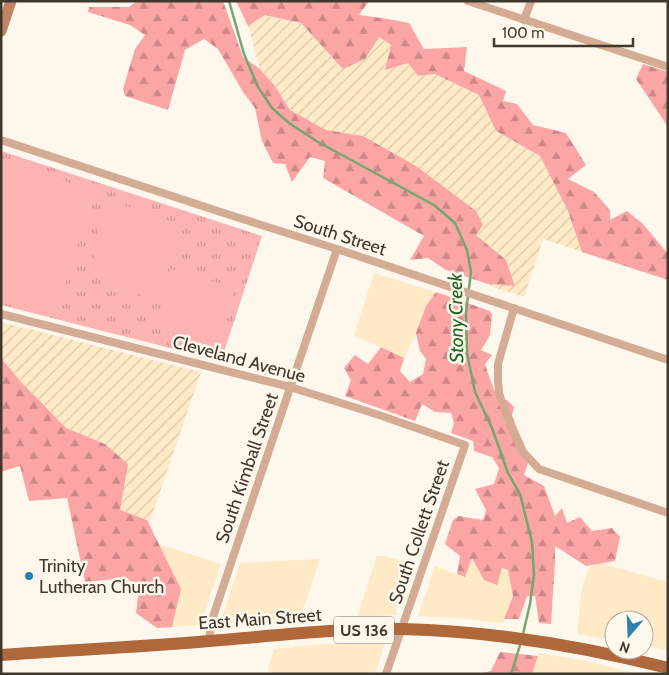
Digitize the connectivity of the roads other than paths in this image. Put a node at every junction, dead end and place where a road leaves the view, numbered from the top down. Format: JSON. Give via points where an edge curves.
{"nodes":[{"id":1,"x":11,"y":1,"type":"edge"},
{"id":2,"x":468,"y":1,"type":"edge"},
{"id":3,"x":531,"y":1,"type":"edge"},
{"id":4,"x":524,"y":20,"type":"junction"},
{"id":5,"x":1,"y":31,"type":"edge"},
{"id":6,"x":668,"y":67,"type":"edge"},
{"id":7,"x":1,"y":140,"type":"edge"},
{"id":8,"x":337,"y":249,"type":"junction"},
{"id":9,"x":514,"y":308,"type":"junction"},
{"id":10,"x":1,"y":314,"type":"edge"},
{"id":11,"x":668,"y":360,"type":"edge"},
{"id":12,"x":290,"y":387,"type":"junction"},
{"id":13,"x":465,"y":445,"type":"joint"},
{"id":14,"x":668,"y":513,"type":"edge"},
{"id":15,"x":402,"y":629,"type":"junction"},
{"id":16,"x":209,"y":641,"type":"junction"},
{"id":17,"x":1,"y":655,"type":"edge"},
{"id":18,"x":668,"y":668,"type":"edge"},
{"id":19,"x":386,"y":674,"type":"edge"}],
"edges":[{"from":1,"to":5,"type":"main road"},
{"from":2,"to":4,"type":"street"},
{"from":3,"to":4,"type":"street"},
{"from":4,"to":6,"type":"street"},
{"from":7,"to":8,"type":"street","name":"South Street"},
{"from":8,"to":9,"type":"street","name":"South Street"},
{"from":8,"to":12,"type":"street","name":"South Kimball Street"},
{"from":9,"to":11,"type":"street","name":"South Street"},
{"from":9,"to":14,"type":"street","via":[[498,364],[499,394],[523,452],[539,470]]},
{"from":10,"to":12,"type":"street","name":"Cleveland Avenue"},
{"from":12,"to":13,"type":"street","name":"Cleveland Avenue"},
{"from":12,"to":16,"type":"street","name":"South Kimball Street","via":[[211,623]]},
{"from":13,"to":15,"type":"street","name":"South Collett Street"},
{"from":15,"to":16,"type":"main road","name":"East Main Street","number":"US 136"},
{"from":15,"to":18,"type":"main road","name":"East Main Street","number":"US 136","via":[[541,642]]},
{"from":15,"to":19,"type":"street","name":"South Collett Street"},
{"from":16,"to":17,"type":"main road","name":"East Main Street","number":"US 136"}]}
